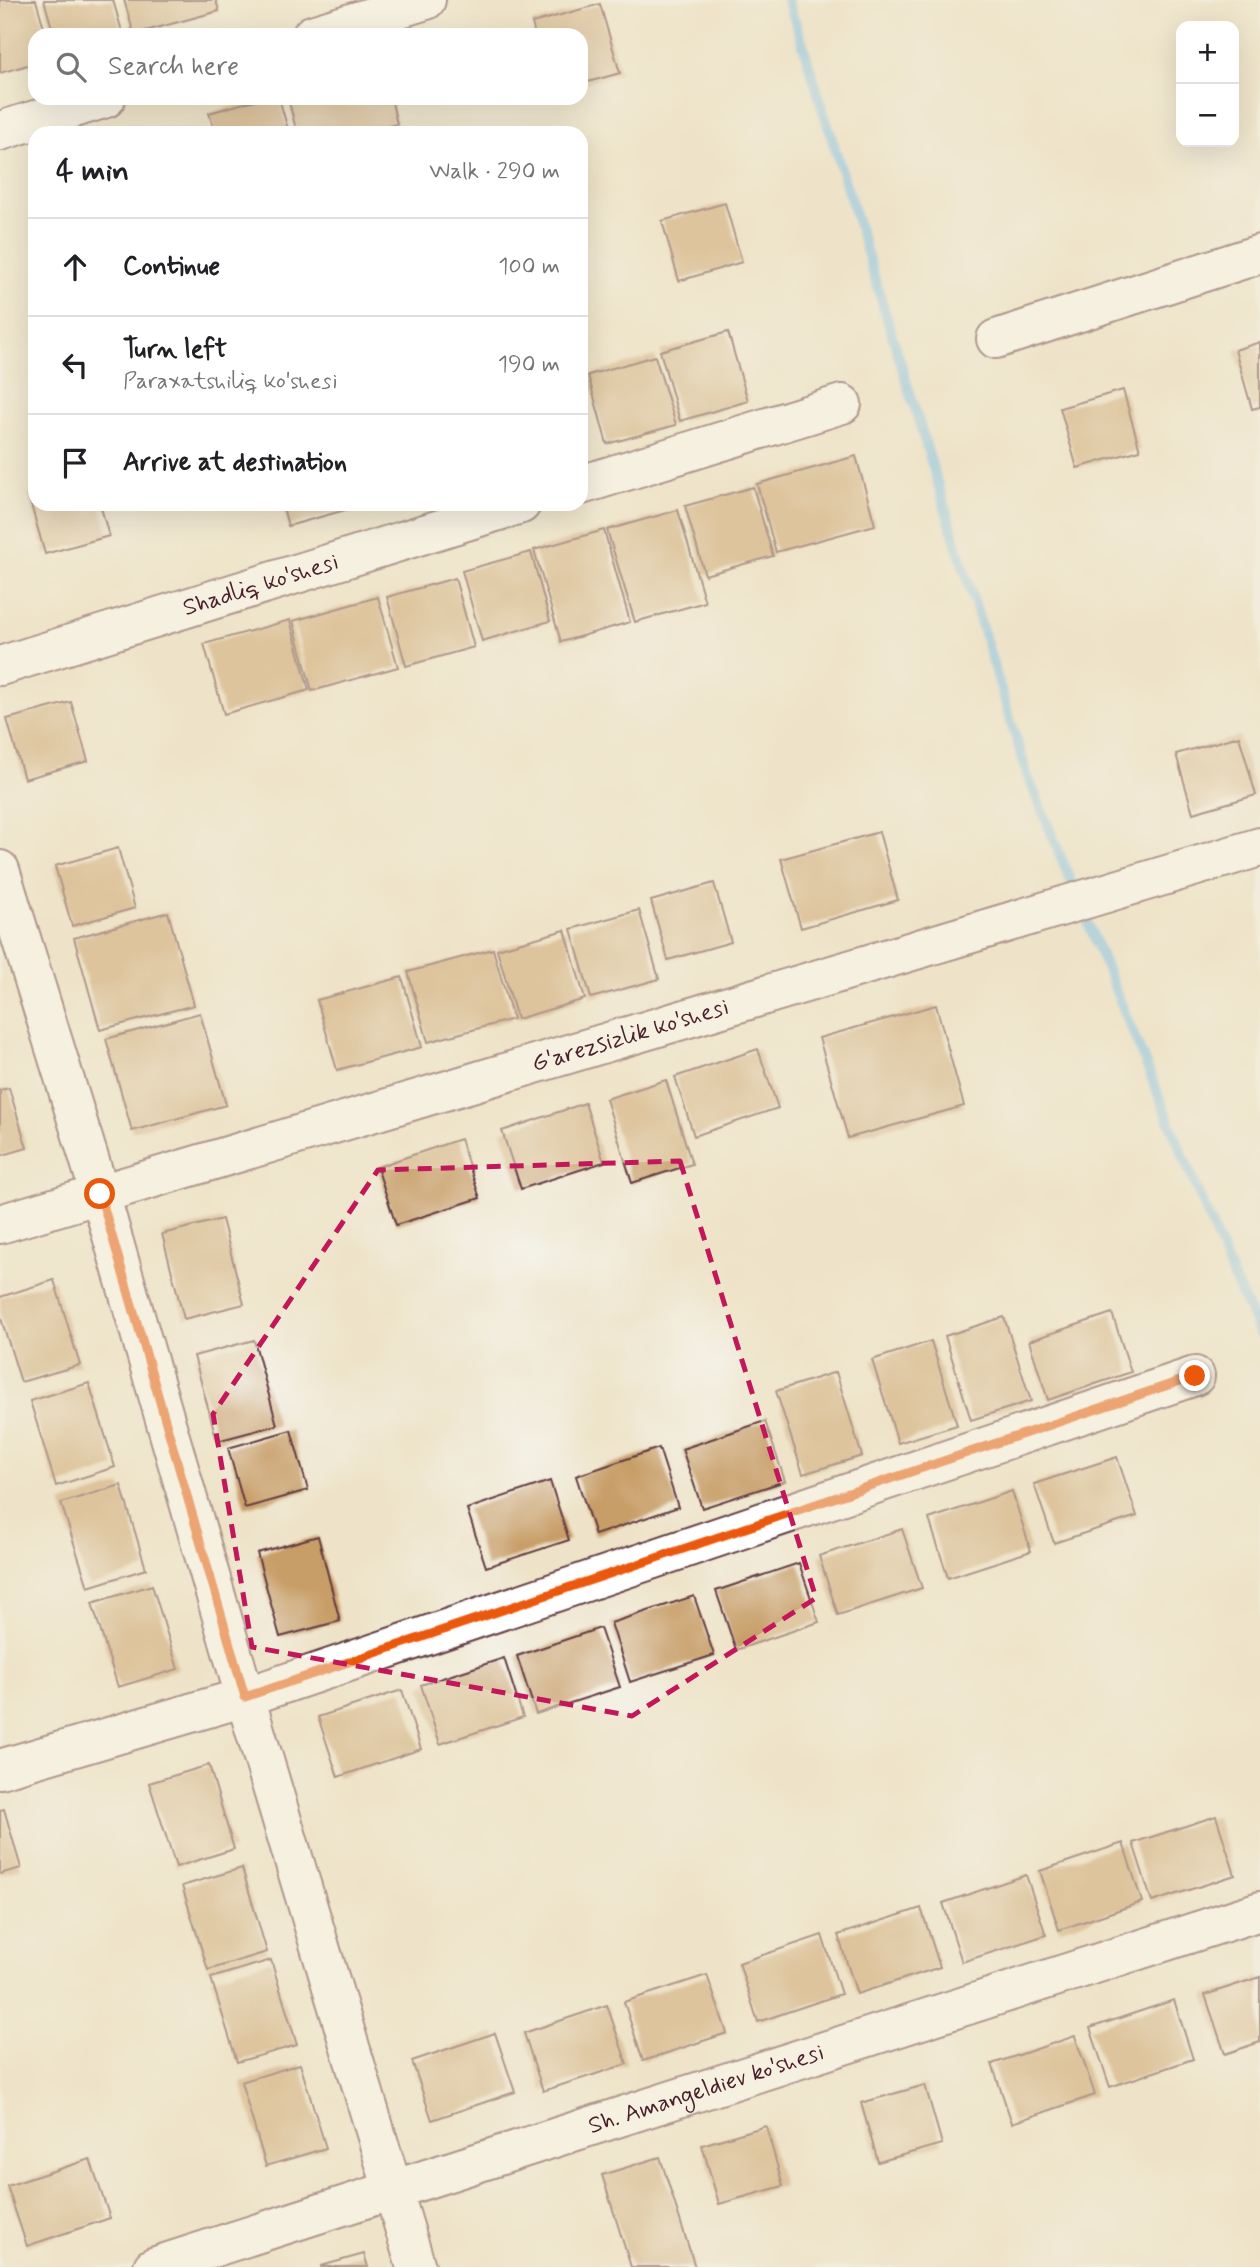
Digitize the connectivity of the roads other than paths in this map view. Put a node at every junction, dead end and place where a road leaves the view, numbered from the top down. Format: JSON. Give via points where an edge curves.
{"nodes":[{"id":1,"x":426,"y":0,"type":"edge"},
{"id":2,"x":335,"y":28,"type":"edge"},
{"id":3,"x":84,"y":105,"type":"edge"},
{"id":4,"x":0,"y":131,"type":"edge"},
{"id":5,"x":1260,"y":254,"type":"edge"},
{"id":6,"x":996,"y":340,"type":"dead end"},
{"id":7,"x":842,"y":404,"type":"dead end"},
{"id":8,"x":588,"y":483,"type":"edge"},
{"id":9,"x":498,"y":511,"type":"edge"},
{"id":10,"x":0,"y":666,"type":"edge"},
{"id":11,"x":1260,"y":848,"type":"edge"},
{"id":12,"x":0,"y":870,"type":"edge"},
{"id":13,"x":100,"y":1194,"type":"junction"},
{"id":14,"x":0,"y":1224,"type":"edge"},
{"id":15,"x":1195,"y":1376,"type":"dead end"},
{"id":16,"x":245,"y":1697,"type":"junction"},
{"id":17,"x":0,"y":1769,"type":"edge"},
{"id":18,"x":1260,"y":1911,"type":"edge"},
{"id":19,"x":393,"y":2190,"type":"junction"},
{"id":20,"x":153,"y":2267,"type":"edge"},
{"id":21,"x":416,"y":2267,"type":"edge"}],
"edges":[{"from":1,"to":2,"type":"street"},
{"from":3,"to":4,"type":"street"},
{"from":5,"to":6,"type":"street"},
{"from":7,"to":8,"type":"street"},
{"from":9,"to":10,"type":"street","name":"Shadliq ko'shesi"},
{"from":11,"to":13,"type":"street","name":"G'arezsizlik ko'shesi"},
{"from":12,"to":13,"type":"street"},
{"from":13,"to":14,"type":"street","name":"G'arezsizlik ko'shesi"},
{"from":13,"to":16,"type":"street"},
{"from":15,"to":16,"type":"street"},
{"from":16,"to":17,"type":"street"},
{"from":16,"to":19,"type":"street"},
{"from":18,"to":19,"type":"street","name":"Sh. Amangeldiev ko'shesi"},
{"from":19,"to":20,"type":"street","name":"Sh. Amangeldiev ko'shesi"},
{"from":19,"to":21,"type":"street"}]}
